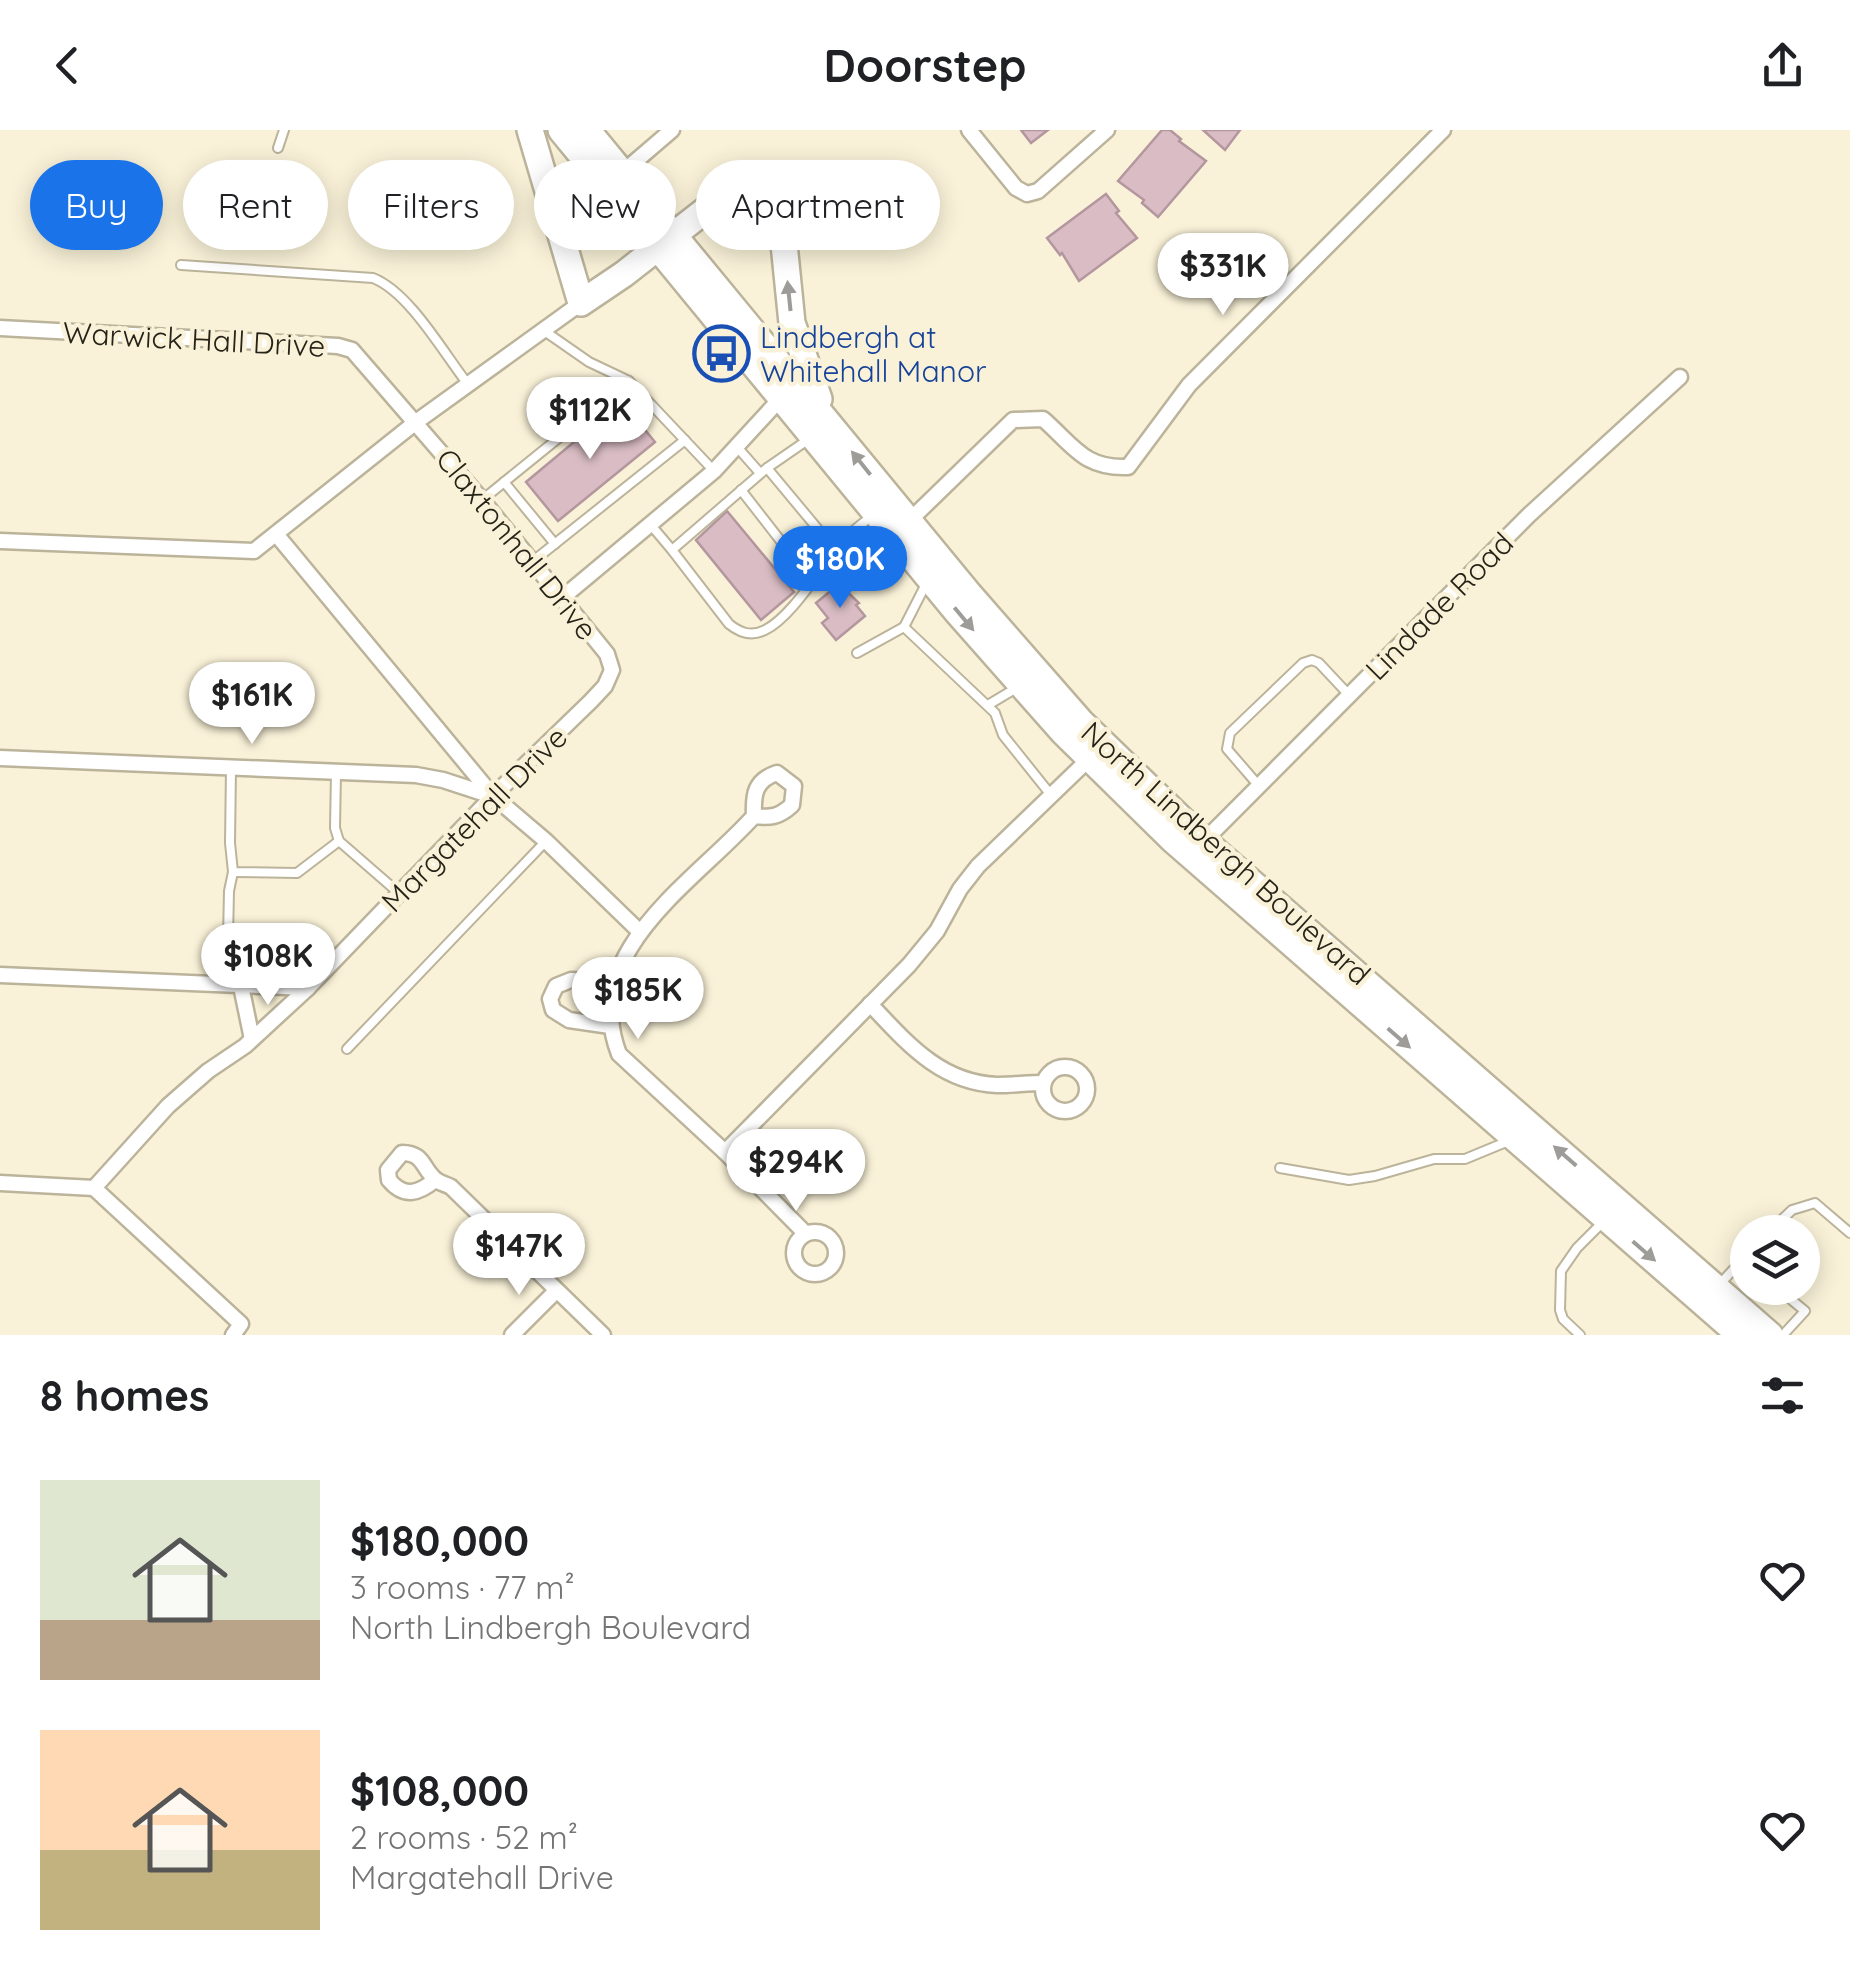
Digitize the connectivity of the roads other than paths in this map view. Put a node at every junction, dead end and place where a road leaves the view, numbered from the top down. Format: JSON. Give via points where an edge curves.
{"nodes":[{"id":1,"x":284,"y":130,"type":"edge"},
{"id":2,"x":530,"y":130,"type":"edge"},
{"id":3,"x":560,"y":130,"type":"edge"},
{"id":4,"x":588,"y":130,"type":"edge"},
{"id":5,"x":672,"y":130,"type":"edge"},
{"id":6,"x":969,"y":130,"type":"edge"},
{"id":7,"x":1107,"y":130,"type":"edge"},
{"id":8,"x":1443,"y":130,"type":"edge"},
{"id":9,"x":278,"y":148,"type":"dead end"},
{"id":10,"x":589,"y":160,"type":"edge"},
{"id":11,"x":612,"y":160,"type":"edge"},
{"id":12,"x":636,"y":160,"type":"edge"},
{"id":13,"x":676,"y":231,"type":"edge"},
{"id":14,"x":652,"y":250,"type":"edge"},
{"id":15,"x":672,"y":250,"type":"edge"},
{"id":16,"x":673,"y":250,"type":"edge"},
{"id":17,"x":181,"y":265,"type":"dead end"},
{"id":18,"x":581,"y":303,"type":"junction"},
{"id":19,"x":0,"y":328,"type":"edge"},
{"id":20,"x":543,"y":330,"type":"junction"},
{"id":21,"x":1680,"y":377,"type":"dead end"},
{"id":22,"x":629,"y":381,"type":"junction"},
{"id":23,"x":466,"y":383,"type":"junction"},
{"id":24,"x":781,"y":398,"type":"junction"},
{"id":25,"x":416,"y":422,"type":"junction"},
{"id":26,"x":820,"y":429,"type":"junction"},
{"id":27,"x":686,"y":440,"type":"junction"},
{"id":28,"x":737,"y":447,"type":"junction"},
{"id":29,"x":764,"y":470,"type":"junction"},
{"id":30,"x":714,"y":471,"type":"junction"},
{"id":31,"x":504,"y":482,"type":"junction"},
{"id":32,"x":741,"y":490,"type":"junction"},
{"id":33,"x":482,"y":500,"type":"junction"},
{"id":34,"x":875,"y":513,"type":"junction"},
{"id":35,"x":908,"y":521,"type":"junction"},
{"id":36,"x":650,"y":524,"type":"junction"},
{"id":37,"x":276,"y":534,"type":"junction"},
{"id":38,"x":0,"y":542,"type":"edge"},
{"id":39,"x":554,"y":544,"type":"junction"},
{"id":40,"x":672,"y":550,"type":"junction"},
{"id":41,"x":837,"y":552,"type":"junction"},
{"id":42,"x":532,"y":562,"type":"junction"},
{"id":43,"x":929,"y":578,"type":"junction"},
{"id":44,"x":812,"y":581,"type":"junction"},
{"id":45,"x":562,"y":598,"type":"junction"},
{"id":46,"x":904,"y":626,"type":"junction"},
{"id":47,"x":857,"y":653,"type":"dead end"},
{"id":48,"x":612,"y":670,"type":"joint"},
{"id":49,"x":1021,"y":686,"type":"junction"},
{"id":50,"x":1349,"y":695,"type":"junction"},
{"id":51,"x":988,"y":705,"type":"junction"},
{"id":52,"x":0,"y":758,"type":"edge"},
{"id":53,"x":1089,"y":759,"type":"junction"},
{"id":54,"x":231,"y":768,"type":"junction"},
{"id":55,"x":336,"y":771,"type":"junction"},
{"id":56,"x":1260,"y":786,"type":"junction"},
{"id":57,"x":1052,"y":795,"type":"junction"},
{"id":58,"x":493,"y":796,"type":"junction"},
{"id":59,"x":754,"y":816,"type":"dead end"},
{"id":60,"x":339,"y":841,"type":"junction"},
{"id":61,"x":1204,"y":841,"type":"junction"},
{"id":62,"x":546,"y":842,"type":"junction"},
{"id":63,"x":233,"y":872,"type":"junction"},
{"id":64,"x":400,"y":894,"type":"junction"},
{"id":65,"x":639,"y":931,"type":"junction"},
{"id":66,"x":0,"y":975,"type":"edge"},
{"id":67,"x":614,"y":982,"type":"junction"},
{"id":68,"x":234,"y":985,"type":"junction"},
{"id":69,"x":308,"y":988,"type":"junction"},
{"id":70,"x":870,"y":1004,"type":"junction"},
{"id":71,"x":610,"y":1026,"type":"junction"},
{"id":72,"x":252,"y":1039,"type":"junction"},
{"id":73,"x":347,"y":1049,"type":"dead end"},
{"id":74,"x":1043,"y":1083,"type":"dead end"},
{"id":75,"x":1515,"y":1138,"type":"junction"},
{"id":76,"x":725,"y":1152,"type":"junction"},
{"id":77,"x":1280,"y":1168,"type":"dead end"},
{"id":78,"x":435,"y":1180,"type":"dead end"},
{"id":79,"x":0,"y":1183,"type":"edge"},
{"id":80,"x":94,"y":1188,"type":"junction"},
{"id":81,"x":1787,"y":1215,"type":"edge"},
{"id":82,"x":1606,"y":1218,"type":"junction"},
{"id":83,"x":1850,"y":1233,"type":"edge"},
{"id":84,"x":806,"y":1234,"type":"dead end"},
{"id":85,"x":1730,"y":1274,"type":"edge"},
{"id":86,"x":1716,"y":1288,"type":"junction"},
{"id":87,"x":556,"y":1291,"type":"junction"},
{"id":88,"x":1798,"y":1305,"type":"edge"},
{"id":89,"x":233,"y":1335,"type":"edge"},
{"id":90,"x":512,"y":1335,"type":"edge"},
{"id":91,"x":602,"y":1335,"type":"edge"},
{"id":92,"x":1580,"y":1335,"type":"edge"},
{"id":93,"x":1740,"y":1335,"type":"edge"},
{"id":94,"x":1770,"y":1335,"type":"edge"},
{"id":95,"x":1783,"y":1335,"type":"edge"}],
"edges":[{"from":1,"to":9,"type":"lane"},
{"from":2,"to":18,"type":"highway"},
{"from":3,"to":10,"type":"highway","name":"North Lindbergh Boulevard"},
{"from":4,"to":11,"type":"highway","name":"North Lindbergh Boulevard"},
{"from":5,"to":12,"type":"street"},
{"from":6,"to":7,"type":"street","via":[[1027,194]]},
{"from":8,"to":35,"type":"street","via":[[1189,385],[1128,468],[1085,460],[1043,419],[1013,420]]},
{"from":26,"to":13,"type":"highway","one_way":true,"via":[[777,222],[761,207],[725,200]]},
{"from":14,"to":18,"type":"highway"},
{"from":15,"to":24,"type":"highway","name":"North Lindbergh Boulevard"},
{"from":16,"to":26,"type":"highway","name":"North Lindbergh Boulevard"},
{"from":17,"to":23,"type":"lane","via":[[386,283]]},
{"from":18,"to":20,"type":"street"},
{"from":19,"to":25,"type":"street","name":"Warwick Hall Drive","via":[[338,346],[364,360]]},
{"from":20,"to":22,"type":"lane"},
{"from":20,"to":23,"type":"street"},
{"from":21,"to":50,"type":"street","name":"Lindade Road","via":[[1529,515]]},
{"from":22,"to":27,"type":"lane"},
{"from":22,"to":31,"type":"lane"},
{"from":23,"to":25,"type":"street"},
{"from":24,"to":26,"type":"highway","name":"North Lindbergh Boulevard"},
{"from":24,"to":28,"type":"street"},
{"from":25,"to":33,"type":"street","name":"Claxtonhall Drive"},
{"from":25,"to":37,"type":"street"},
{"from":26,"to":29,"type":"lane"},
{"from":26,"to":34,"type":"highway","name":"North Lindbergh Boulevard"},
{"from":35,"to":26,"type":"highway","name":"North Lindbergh Boulevard","one_way":true},
{"from":27,"to":30,"type":"lane"},
{"from":27,"to":39,"type":"lane"},
{"from":28,"to":29,"type":"lane"},
{"from":28,"to":30,"type":"street"},
{"from":29,"to":32,"type":"lane"},
{"from":29,"to":41,"type":"lane"},
{"from":30,"to":36,"type":"street"},
{"from":31,"to":33,"type":"lane"},
{"from":31,"to":39,"type":"lane"},
{"from":32,"to":40,"type":"lane"},
{"from":32,"to":44,"type":"lane"},
{"from":33,"to":42,"type":"street","name":"Claxtonhall Drive"},
{"from":34,"to":41,"type":"lane"},
{"from":34,"to":43,"type":"highway","name":"North Lindbergh Boulevard"},
{"from":35,"to":61,"type":"highway","name":"North Lindbergh Boulevard","via":[[1082,722]]},
{"from":36,"to":40,"type":"lane"},
{"from":36,"to":45,"type":"street"},
{"from":37,"to":38,"type":"street","via":[[254,551],[238,552]]},
{"from":37,"to":58,"type":"street"},
{"from":39,"to":42,"type":"lane"},
{"from":40,"to":44,"type":"lane","via":[[740,633],[770,628]]},
{"from":41,"to":44,"type":"lane"},
{"from":42,"to":45,"type":"street","name":"Claxtonhall Drive"},
{"from":43,"to":46,"type":"lane"},
{"from":43,"to":49,"type":"highway","name":"North Lindbergh Boulevard","one_way":true},
{"from":45,"to":48,"type":"street","name":"Claxtonhall Drive","via":[[607,654]]},
{"from":46,"to":47,"type":"lane"},
{"from":46,"to":51,"type":"lane"},
{"from":48,"to":58,"type":"street","name":"Margatehall Drive","via":[[591,702]]},
{"from":49,"to":51,"type":"lane"},
{"from":49,"to":53,"type":"highway","name":"North Lindbergh Boulevard"},
{"from":50,"to":56,"type":"street","name":"Lindade Road"},
{"from":50,"to":56,"type":"lane","via":[[1312,660],[1230,733],[1227,750]]},
{"from":51,"to":57,"type":"lane","via":[[1003,735]]},
{"from":52,"to":54,"type":"street"},
{"from":53,"to":57,"type":"street"},
{"from":53,"to":75,"type":"highway","name":"North Lindbergh Boulevard","one_way":true},
{"from":54,"to":55,"type":"street"},
{"from":54,"to":63,"type":"lane"},
{"from":55,"to":58,"type":"street","via":[[416,775]]},
{"from":55,"to":60,"type":"lane"},
{"from":56,"to":61,"type":"street","name":"Lindade Road"},
{"from":57,"to":70,"type":"street","via":[[978,866],[938,932]]},
{"from":58,"to":62,"type":"street"},
{"from":58,"to":64,"type":"street","name":"Margatehall Drive"},
{"from":59,"to":65,"type":"street"},
{"from":60,"to":63,"type":"lane","via":[[297,873]]},
{"from":60,"to":64,"type":"lane"},
{"from":86,"to":61,"type":"highway","name":"North Lindbergh Boulevard","one_way":true},
{"from":62,"to":65,"type":"street"},
{"from":62,"to":73,"type":"lane"},
{"from":63,"to":68,"type":"lane"},
{"from":64,"to":69,"type":"street","name":"Margatehall Drive"},
{"from":65,"to":67,"type":"street"},
{"from":66,"to":68,"type":"street"},
{"from":67,"to":71,"type":"street"},
{"from":67,"to":71,"type":"street","via":[[571,980],[556,986],[550,999],[553,1010],[569,1020]]},
{"from":68,"to":69,"type":"street"},
{"from":68,"to":72,"type":"street"},
{"from":69,"to":72,"type":"street","name":"Margatehall Drive"},
{"from":70,"to":74,"type":"street","via":[[917,1054],[948,1074],[998,1085]]},
{"from":70,"to":76,"type":"street"},
{"from":71,"to":76,"type":"street","via":[[619,1054]]},
{"from":72,"to":80,"type":"street","name":"Margatehall Drive","via":[[168,1106]]},
{"from":75,"to":77,"type":"lane","via":[[1466,1160],[1434,1159],[1349,1180]]},
{"from":75,"to":82,"type":"highway","name":"North Lindbergh Boulevard"},
{"from":76,"to":84,"type":"street"},
{"from":78,"to":87,"type":"street"},
{"from":79,"to":80,"type":"street"},
{"from":80,"to":89,"type":"street","via":[[240,1324]]},
{"from":81,"to":83,"type":"lane","via":[[1815,1204]]},
{"from":82,"to":92,"type":"lane","via":[[1561,1271],[1560,1310]]},
{"from":82,"to":93,"type":"highway","name":"North Lindbergh Boulevard","one_way":true},
{"from":85,"to":86,"type":"lane"},
{"from":86,"to":94,"type":"highway","name":"North Lindbergh Boulevard"},
{"from":87,"to":90,"type":"street"},
{"from":87,"to":91,"type":"street"},
{"from":88,"to":95,"type":"lane","via":[[1805,1311]]}]}
